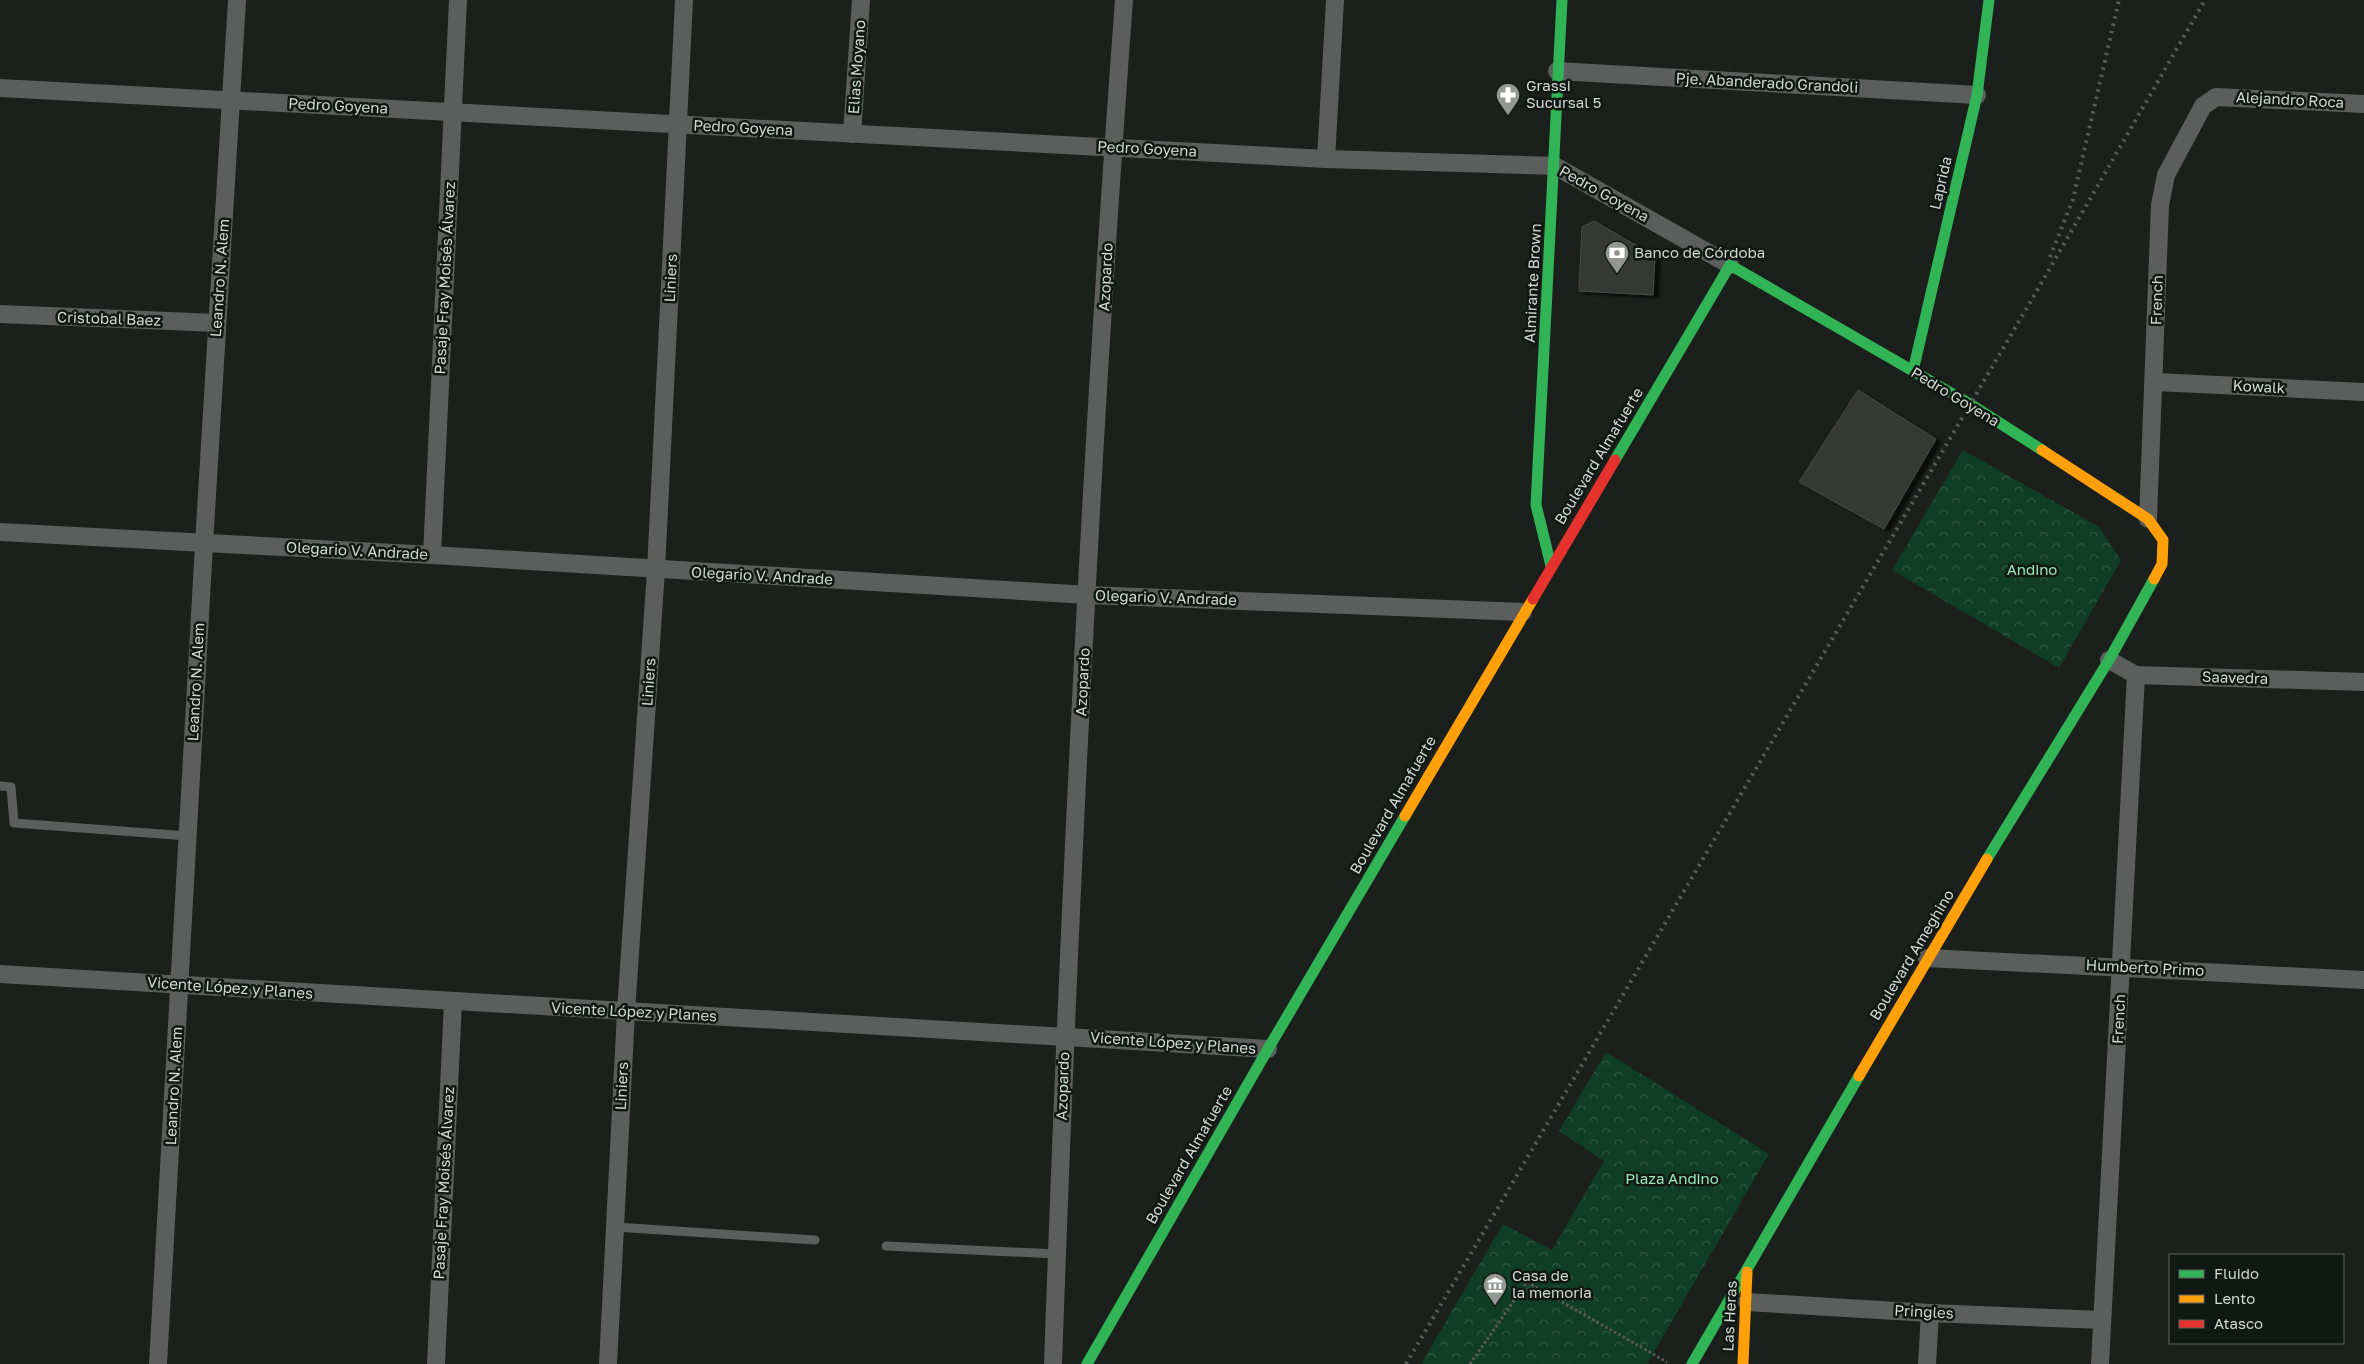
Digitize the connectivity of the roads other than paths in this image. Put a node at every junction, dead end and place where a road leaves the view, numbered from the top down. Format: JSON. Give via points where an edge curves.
{"nodes":[{"id":1,"x":237,"y":0,"type":"edge"},
{"id":2,"x":458,"y":0,"type":"edge"},
{"id":3,"x":684,"y":0,"type":"edge"},
{"id":4,"x":862,"y":0,"type":"edge"},
{"id":5,"x":1124,"y":0,"type":"edge"},
{"id":6,"x":1335,"y":0,"type":"edge"},
{"id":7,"x":1562,"y":0,"type":"edge"},
{"id":8,"x":1989,"y":0,"type":"edge"},
{"id":9,"x":1557,"y":71,"type":"junction"},
{"id":10,"x":0,"y":88,"type":"edge"},
{"id":11,"x":1977,"y":95,"type":"junction"},
{"id":12,"x":2216,"y":97,"type":"joint"},
{"id":13,"x":231,"y":100,"type":"junction"},
{"id":14,"x":2364,"y":104,"type":"edge"},
{"id":15,"x":452,"y":112,"type":"junction"},
{"id":16,"x":678,"y":124,"type":"junction"},
{"id":17,"x":852,"y":134,"type":"junction"},
{"id":18,"x":1113,"y":147,"type":"junction"},
{"id":19,"x":1326,"y":159,"type":"junction"},
{"id":20,"x":1555,"y":166,"type":"junction"},
{"id":21,"x":1730,"y":264,"type":"junction"},
{"id":22,"x":0,"y":314,"type":"edge"},
{"id":23,"x":217,"y":324,"type":"junction"},
{"id":24,"x":1913,"y":372,"type":"junction"},
{"id":25,"x":2155,"y":382,"type":"junction"},
{"id":26,"x":2364,"y":392,"type":"edge"},
{"id":27,"x":2148,"y":519,"type":"junction"},
{"id":28,"x":0,"y":532,"type":"edge"},
{"id":29,"x":204,"y":544,"type":"junction"},
{"id":30,"x":432,"y":555,"type":"junction"},
{"id":31,"x":2162,"y":564,"type":"joint"},
{"id":32,"x":1551,"y":566,"type":"junction"},
{"id":33,"x":656,"y":570,"type":"junction"},
{"id":34,"x":1088,"y":596,"type":"junction"},
{"id":35,"x":1524,"y":612,"type":"junction"},
{"id":36,"x":2109,"y":660,"type":"junction"},
{"id":37,"x":2136,"y":675,"type":"junction"},
{"id":38,"x":2364,"y":682,"type":"edge"},
{"id":39,"x":0,"y":786,"type":"edge"},
{"id":40,"x":188,"y":836,"type":"junction"},
{"id":41,"x":1927,"y":958,"type":"junction"},
{"id":42,"x":2122,"y":967,"type":"junction"},
{"id":43,"x":0,"y":974,"type":"edge"},
{"id":44,"x":2364,"y":980,"type":"edge"},
{"id":45,"x":180,"y":985,"type":"junction"},
{"id":46,"x":453,"y":1002,"type":"junction"},
{"id":47,"x":626,"y":1012,"type":"junction"},
{"id":48,"x":1065,"y":1036,"type":"junction"},
{"id":49,"x":1268,"y":1049,"type":"junction"},
{"id":50,"x":615,"y":1227,"type":"junction"},
{"id":51,"x":815,"y":1240,"type":"dead end"},
{"id":52,"x":886,"y":1246,"type":"dead end"},
{"id":53,"x":1057,"y":1254,"type":"junction"},
{"id":54,"x":1748,"y":1269,"type":"junction"},
{"id":55,"x":1747,"y":1302,"type":"junction"},
{"id":56,"x":1930,"y":1313,"type":"junction"},
{"id":57,"x":2102,"y":1320,"type":"junction"},
{"id":58,"x":158,"y":1364,"type":"edge"},
{"id":59,"x":436,"y":1364,"type":"edge"},
{"id":60,"x":608,"y":1364,"type":"edge"},
{"id":61,"x":1053,"y":1364,"type":"edge"},
{"id":62,"x":1087,"y":1364,"type":"edge"},
{"id":63,"x":1692,"y":1364,"type":"edge"},
{"id":64,"x":1743,"y":1364,"type":"edge"},
{"id":65,"x":1927,"y":1364,"type":"edge"},
{"id":66,"x":2100,"y":1364,"type":"edge"}],
"edges":[{"from":1,"to":13,"type":"street","name":"Leandro N. Alem"},
{"from":2,"to":15,"type":"street","name":"Pasaje Fray Moisés Álvarez"},
{"from":3,"to":16,"type":"street","name":"Liniers"},
{"from":4,"to":17,"type":"street","name":"Elias Moyano"},
{"from":5,"to":18,"type":"street","name":"Azopardo"},
{"from":6,"to":19,"type":"street"},
{"from":7,"to":9,"type":"main road","name":"Almirante Brown"},
{"from":8,"to":11,"type":"main road","name":"Laprida"},
{"from":9,"to":11,"type":"street","name":"Pje. Abanderado Grandoli"},
{"from":9,"to":20,"type":"main road","name":"Almirante Brown"},
{"from":10,"to":13,"type":"street","name":"Pedro Goyena"},
{"from":11,"to":24,"type":"main road","name":"Laprida"},
{"from":12,"to":14,"type":"street","name":"Alejandro Roca"},
{"from":12,"to":25,"type":"street","name":"French","via":[[2203,106],[2166,175],[2160,205]]},
{"from":13,"to":15,"type":"street","name":"Pedro Goyena"},
{"from":13,"to":23,"type":"street","name":"Leandro N. Alem"},
{"from":15,"to":16,"type":"street","name":"Pedro Goyena"},
{"from":15,"to":30,"type":"street","name":"Pasaje Fray Moisés Álvarez"},
{"from":16,"to":17,"type":"street","name":"Pedro Goyena"},
{"from":16,"to":33,"type":"street","name":"Liniers"},
{"from":17,"to":18,"type":"street","name":"Pedro Goyena"},
{"from":18,"to":19,"type":"street","name":"Pedro Goyena"},
{"from":18,"to":34,"type":"street","name":"Azopardo"},
{"from":19,"to":20,"type":"street","name":"Pedro Goyena"},
{"from":20,"to":21,"type":"street","name":"Pedro Goyena"},
{"from":20,"to":32,"type":"main road","name":"Almirante Brown","via":[[1536,504]]},
{"from":21,"to":24,"type":"main road","name":"Pedro Goyena"},
{"from":21,"to":32,"type":"main road","name":"Boulevard Almafuerte"},
{"from":22,"to":23,"type":"street","name":"Cristobal Baez"},
{"from":23,"to":29,"type":"street","name":"Leandro N. Alem"},
{"from":24,"to":27,"type":"main road","name":"Pedro Goyena","via":[[1970,404]]},
{"from":25,"to":26,"type":"street","name":"Kowalk"},
{"from":25,"to":27,"type":"street","name":"French"},
{"from":27,"to":31,"type":"main road","name":"Pedro Goyena","via":[[2163,540]]},
{"from":28,"to":29,"type":"street","name":"Olegario V. Andrade"},
{"from":29,"to":30,"type":"street","name":"Olegario V. Andrade"},
{"from":29,"to":40,"type":"street","name":"Leandro N. Alem"},
{"from":30,"to":33,"type":"street","name":"Olegario V. Andrade"},
{"from":31,"to":36,"type":"main road","name":"Boulevard Ameghino"},
{"from":32,"to":35,"type":"main road","name":"Boulevard Almafuerte"},
{"from":33,"to":34,"type":"street","name":"Olegario V. Andrade"},
{"from":33,"to":47,"type":"street","name":"Liniers"},
{"from":34,"to":35,"type":"street","name":"Olegario V. Andrade"},
{"from":34,"to":48,"type":"street","name":"Azopardo"},
{"from":35,"to":49,"type":"main road","name":"Boulevard Almafuerte"},
{"from":36,"to":37,"type":"street","name":"Saavedra"},
{"from":36,"to":41,"type":"main road","name":"Boulevard Ameghino"},
{"from":37,"to":38,"type":"street","name":"Saavedra"},
{"from":37,"to":42,"type":"street","name":"French"},
{"from":39,"to":40,"type":"lane","via":[[11,787],[14,823]]},
{"from":40,"to":45,"type":"street","name":"Leandro N. Alem"},
{"from":41,"to":42,"type":"street","name":"Humberto Primo"},
{"from":41,"to":54,"type":"main road","name":"Boulevard Ameghino"},
{"from":42,"to":44,"type":"street","name":"Humberto Primo"},
{"from":42,"to":57,"type":"street","name":"French"},
{"from":43,"to":45,"type":"street","name":"Vicente López y Planes"},
{"from":45,"to":46,"type":"street","name":"Vicente López y Planes"},
{"from":45,"to":58,"type":"street","name":"Leandro N. Alem"},
{"from":46,"to":47,"type":"street","name":"Vicente López y Planes"},
{"from":46,"to":59,"type":"street","name":"Pasaje Fray Moisés Álvarez"},
{"from":47,"to":48,"type":"street","name":"Vicente López y Planes"},
{"from":47,"to":50,"type":"street","name":"Liniers"},
{"from":48,"to":49,"type":"street","name":"Vicente López y Planes"},
{"from":48,"to":53,"type":"street","name":"Azopardo"},
{"from":49,"to":62,"type":"main road","name":"Boulevard Almafuerte"},
{"from":50,"to":51,"type":"lane"},
{"from":50,"to":60,"type":"street","name":"Liniers"},
{"from":52,"to":53,"type":"lane"},
{"from":53,"to":61,"type":"street","name":"Azopardo"},
{"from":54,"to":55,"type":"main road","name":"Las Heras"},
{"from":54,"to":63,"type":"main road","name":"Boulevard Ameghino"},
{"from":55,"to":56,"type":"street","name":"Pringles"},
{"from":55,"to":64,"type":"main road","name":"Las Heras"},
{"from":56,"to":57,"type":"street","name":"Pringles"},
{"from":56,"to":65,"type":"street"},
{"from":57,"to":66,"type":"street","name":"French"}]}
